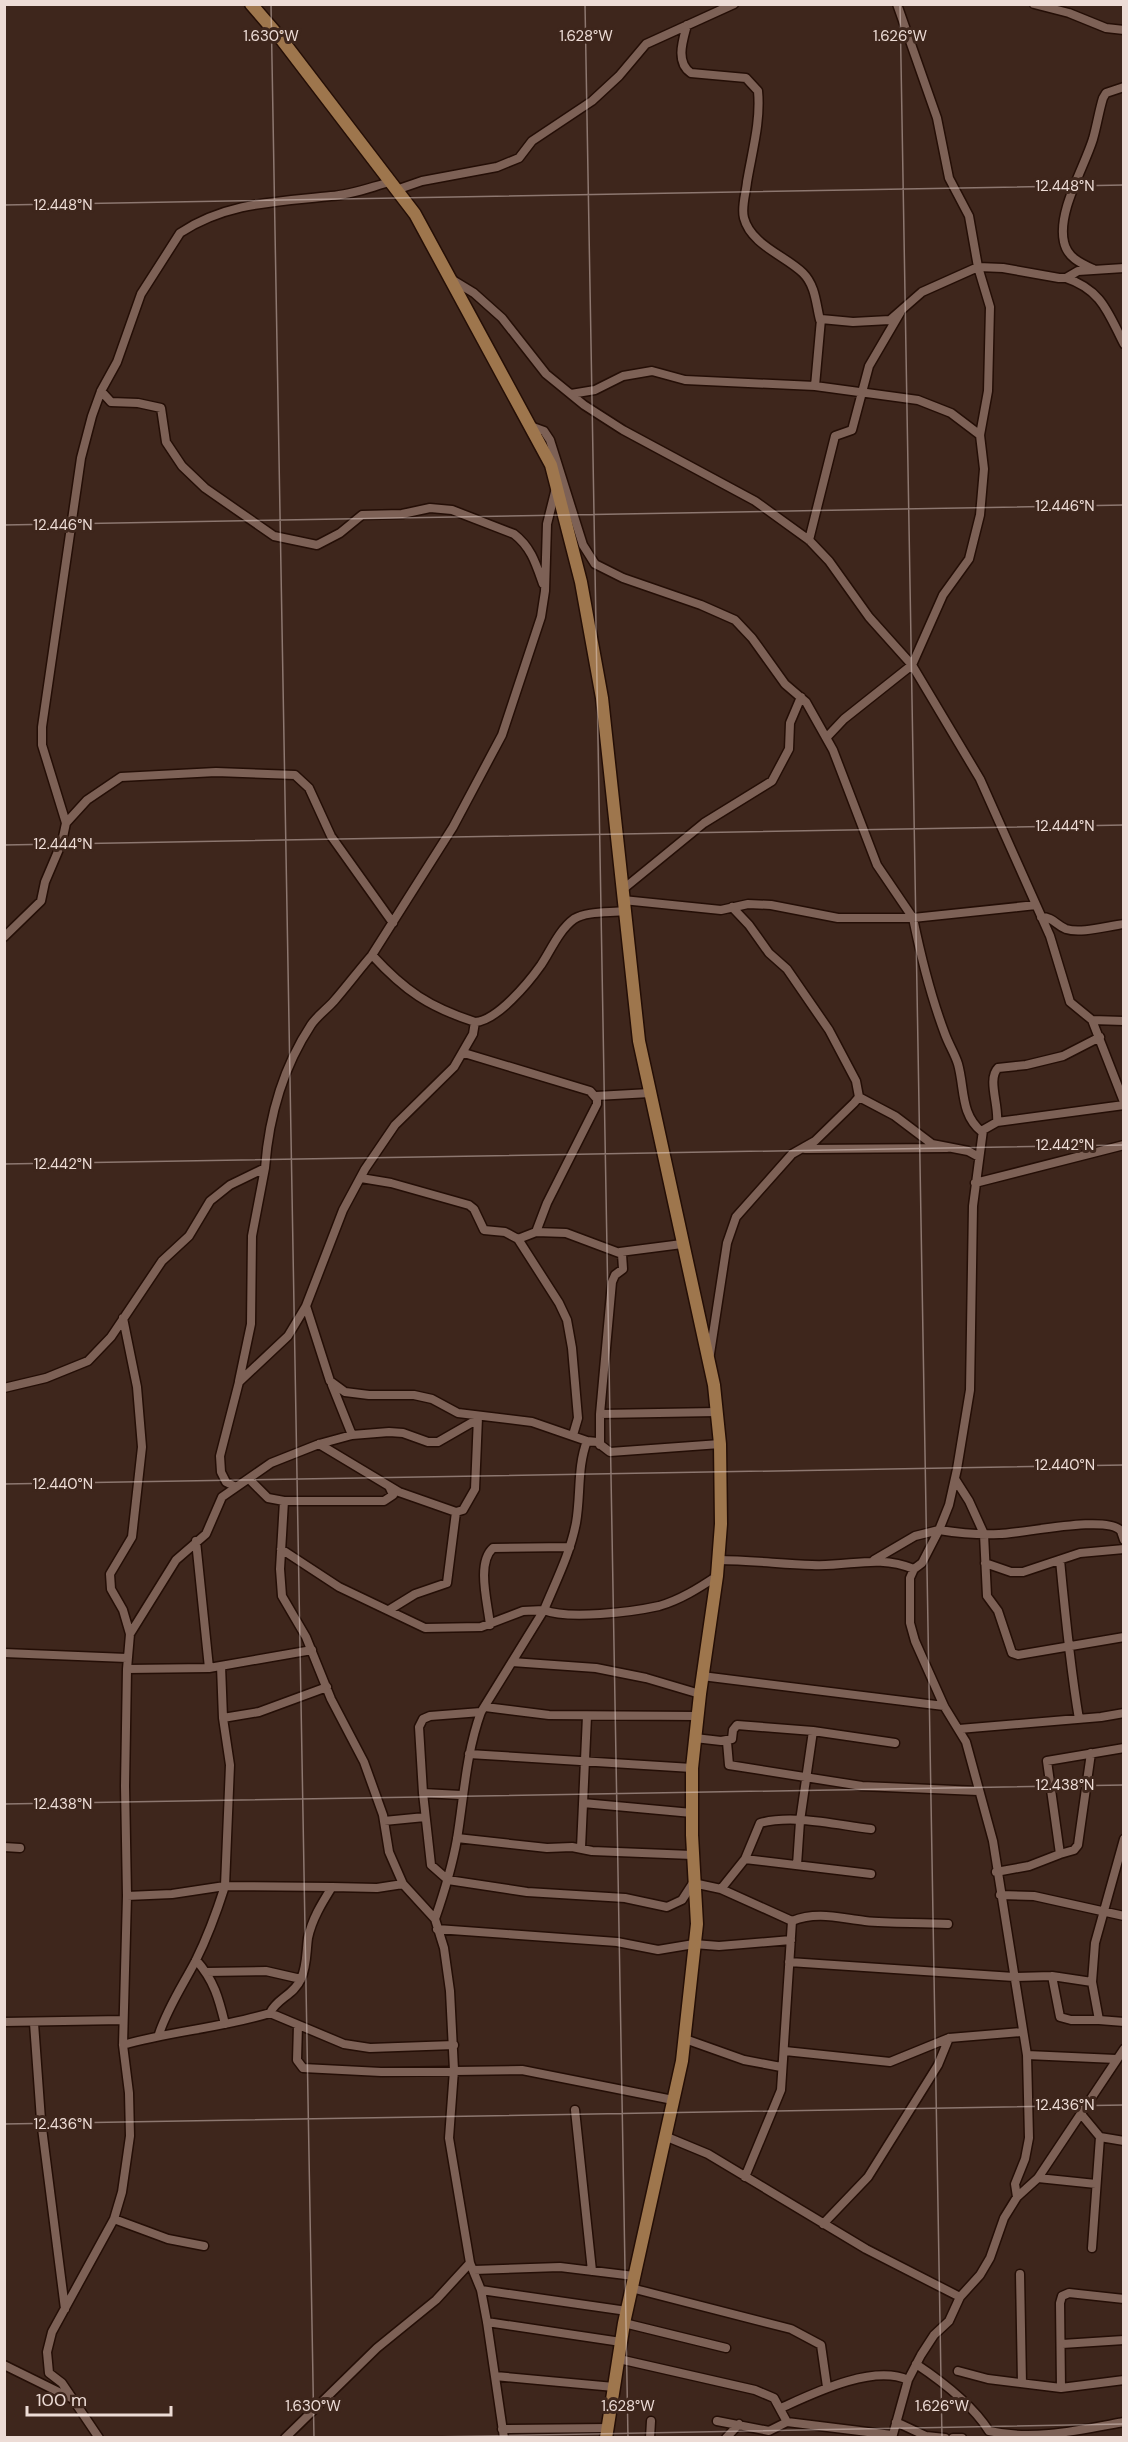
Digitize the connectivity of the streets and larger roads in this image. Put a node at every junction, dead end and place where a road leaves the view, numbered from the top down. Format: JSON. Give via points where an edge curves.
{"nodes":[{"id":1,"x":251,"y":4,"type":"edge"},
{"id":2,"x":734,"y":4,"type":"edge"},
{"id":3,"x":897,"y":4,"type":"edge"},
{"id":4,"x":1034,"y":4,"type":"edge"},
{"id":5,"x":687,"y":25,"type":"junction"},
{"id":6,"x":1124,"y":30,"type":"edge"},
{"id":7,"x":1124,"y":87,"type":"edge"},
{"id":8,"x":393,"y":186,"type":"junction"},
{"id":9,"x":978,"y":267,"type":"junction"},
{"id":10,"x":1124,"y":268,"type":"edge"},
{"id":11,"x":1094,"y":269,"type":"junction"},
{"id":12,"x":1066,"y":278,"type":"junction"},
{"id":13,"x":452,"y":279,"type":"junction"},
{"id":14,"x":900,"y":313,"type":"junction"},
{"id":15,"x":820,"y":320,"type":"junction"},
{"id":16,"x":1124,"y":344,"type":"edge"},
{"id":17,"x":815,"y":386,"type":"junction"},
{"id":18,"x":101,"y":391,"type":"junction"},
{"id":19,"x":861,"y":392,"type":"junction"},
{"id":20,"x":571,"y":394,"type":"junction"},
{"id":21,"x":533,"y":428,"type":"junction"},
{"id":22,"x":980,"y":435,"type":"junction"},
{"id":23,"x":556,"y":488,"type":"junction"},
{"id":24,"x":809,"y":540,"type":"junction"},
{"id":25,"x":545,"y":591,"type":"junction"},
{"id":26,"x":912,"y":665,"type":"junction"},
{"id":27,"x":801,"y":697,"type":"junction"},
{"id":28,"x":827,"y":737,"type":"junction"},
{"id":29,"x":66,"y":823,"type":"junction"},
{"id":30,"x":623,"y":900,"type":"junction"},
{"id":31,"x":1036,"y":905,"type":"junction"},
{"id":32,"x":732,"y":907,"type":"junction"},
{"id":33,"x":1041,"y":917,"type":"junction"},
{"id":34,"x":913,"y":918,"type":"junction"},
{"id":35,"x":393,"y":923,"type":"junction"},
{"id":36,"x":1124,"y":924,"type":"edge"},
{"id":37,"x":4,"y":936,"type":"edge"},
{"id":38,"x":372,"y":955,"type":"junction"},
{"id":39,"x":1092,"y":1020,"type":"junction"},
{"id":40,"x":1124,"y":1021,"type":"edge"},
{"id":41,"x":475,"y":1022,"type":"junction"},
{"id":42,"x":1100,"y":1038,"type":"junction"},
{"id":43,"x":464,"y":1053,"type":"junction"},
{"id":44,"x":650,"y":1093,"type":"junction"},
{"id":45,"x":596,"y":1096,"type":"junction"},
{"id":46,"x":859,"y":1096,"type":"junction"},
{"id":47,"x":1124,"y":1104,"type":"edge"},
{"id":48,"x":997,"y":1122,"type":"junction"},
{"id":49,"x":982,"y":1132,"type":"junction"},
{"id":50,"x":1124,"y":1145,"type":"edge"},
{"id":51,"x":947,"y":1148,"type":"junction"},
{"id":52,"x":798,"y":1149,"type":"junction"},
{"id":53,"x":979,"y":1157,"type":"junction"},
{"id":54,"x":264,"y":1168,"type":"junction"},
{"id":55,"x":361,"y":1178,"type":"junction"},
{"id":56,"x":975,"y":1183,"type":"junction"},
{"id":57,"x":536,"y":1232,"type":"junction"},
{"id":58,"x":518,"y":1239,"type":"junction"},
{"id":59,"x":682,"y":1244,"type":"junction"},
{"id":60,"x":620,"y":1252,"type":"junction"},
{"id":61,"x":306,"y":1306,"type":"junction"},
{"id":62,"x":123,"y":1318,"type":"junction"},
{"id":63,"x":709,"y":1363,"type":"junction"},
{"id":64,"x":330,"y":1381,"type":"junction"},
{"id":65,"x":239,"y":1382,"type":"junction"},
{"id":66,"x":4,"y":1388,"type":"edge"},
{"id":67,"x":717,"y":1412,"type":"junction"},
{"id":68,"x":600,"y":1414,"type":"junction"},
{"id":69,"x":478,"y":1417,"type":"junction"},
{"id":70,"x":352,"y":1435,"type":"junction"},
{"id":71,"x":573,"y":1435,"type":"junction"},
{"id":72,"x":587,"y":1441,"type":"junction"},
{"id":73,"x":319,"y":1444,"type":"junction"},
{"id":74,"x":720,"y":1444,"type":"junction"},
{"id":75,"x":600,"y":1445,"type":"junction"},
{"id":76,"x":249,"y":1479,"type":"junction"},
{"id":77,"x":955,"y":1479,"type":"junction"},
{"id":78,"x":388,"y":1485,"type":"junction"},
{"id":79,"x":236,"y":1487,"type":"junction"},
{"id":80,"x":284,"y":1501,"type":"junction"},
{"id":81,"x":456,"y":1512,"type":"junction"},
{"id":82,"x":939,"y":1530,"type":"junction"},
{"id":83,"x":984,"y":1534,"type":"junction"},
{"id":84,"x":1124,"y":1540,"type":"edge"},
{"id":85,"x":196,"y":1541,"type":"junction"},
{"id":86,"x":570,"y":1547,"type":"junction"},
{"id":87,"x":281,"y":1549,"type":"junction"},
{"id":88,"x":1124,"y":1549,"type":"edge"},
{"id":89,"x":718,"y":1560,"type":"junction"},
{"id":90,"x":874,"y":1560,"type":"junction"},
{"id":91,"x":1060,"y":1560,"type":"junction"},
{"id":92,"x":985,"y":1563,"type":"junction"},
{"id":93,"x":914,"y":1569,"type":"junction"},
{"id":94,"x":717,"y":1576,"type":"junction"},
{"id":95,"x":389,"y":1610,"type":"junction"},
{"id":96,"x":544,"y":1610,"type":"junction"},
{"id":97,"x":490,"y":1625,"type":"junction"},
{"id":98,"x":130,"y":1634,"type":"junction"},
{"id":99,"x":1124,"y":1637,"type":"edge"},
{"id":100,"x":1071,"y":1645,"type":"junction"},
{"id":101,"x":312,"y":1650,"type":"junction"},
{"id":102,"x":4,"y":1653,"type":"edge"},
{"id":103,"x":127,"y":1658,"type":"junction"},
{"id":104,"x":512,"y":1662,"type":"junction"},
{"id":105,"x":222,"y":1666,"type":"junction"},
{"id":106,"x":209,"y":1668,"type":"junction"},
{"id":107,"x":127,"y":1669,"type":"junction"},
{"id":108,"x":702,"y":1676,"type":"junction"},
{"id":109,"x":327,"y":1687,"type":"junction"},
{"id":110,"x":699,"y":1694,"type":"junction"},
{"id":111,"x":944,"y":1706,"type":"junction"},
{"id":112,"x":483,"y":1709,"type":"junction"},
{"id":113,"x":1124,"y":1713,"type":"edge"},
{"id":114,"x":587,"y":1716,"type":"junction"},
{"id":115,"x":697,"y":1716,"type":"junction"},
{"id":116,"x":223,"y":1718,"type":"junction"},
{"id":117,"x":1079,"y":1719,"type":"junction"},
{"id":118,"x":959,"y":1729,"type":"junction"},
{"id":119,"x":813,"y":1731,"type":"junction"},
{"id":120,"x":695,"y":1738,"type":"junction"},
{"id":121,"x":727,"y":1742,"type":"junction"},
{"id":122,"x":894,"y":1743,"type":"dead end"},
{"id":123,"x":1124,"y":1748,"type":"edge"},
{"id":124,"x":1091,"y":1753,"type":"junction"},
{"id":125,"x":470,"y":1754,"type":"junction"},
{"id":126,"x":585,"y":1760,"type":"junction"},
{"id":127,"x":692,"y":1768,"type":"junction"},
{"id":128,"x":807,"y":1776,"type":"junction"},
{"id":129,"x":978,"y":1791,"type":"junction"},
{"id":130,"x":423,"y":1793,"type":"junction"},
{"id":131,"x":461,"y":1795,"type":"junction"},
{"id":132,"x":583,"y":1803,"type":"junction"},
{"id":133,"x":692,"y":1813,"type":"junction"},
{"id":134,"x":426,"y":1817,"type":"junction"},
{"id":135,"x":384,"y":1821,"type":"junction"},
{"id":136,"x":800,"y":1821,"type":"junction"},
{"id":137,"x":871,"y":1829,"type":"dead end"},
{"id":138,"x":457,"y":1838,"type":"junction"},
{"id":139,"x":1124,"y":1839,"type":"edge"},
{"id":140,"x":4,"y":1847,"type":"edge"},
{"id":141,"x":20,"y":1848,"type":"dead end"},
{"id":142,"x":581,"y":1848,"type":"junction"},
{"id":143,"x":1060,"y":1854,"type":"junction"},
{"id":144,"x":692,"y":1855,"type":"junction"},
{"id":145,"x":746,"y":1859,"type":"junction"},
{"id":146,"x":797,"y":1865,"type":"junction"},
{"id":147,"x":996,"y":1872,"type":"junction"},
{"id":148,"x":871,"y":1874,"type":"dead end"},
{"id":149,"x":448,"y":1880,"type":"junction"},
{"id":150,"x":693,"y":1883,"type":"junction"},
{"id":151,"x":403,"y":1884,"type":"junction"},
{"id":152,"x":225,"y":1886,"type":"junction"},
{"id":153,"x":332,"y":1887,"type":"junction"},
{"id":154,"x":721,"y":1889,"type":"junction"},
{"id":155,"x":1000,"y":1895,"type":"junction"},
{"id":156,"x":127,"y":1896,"type":"junction"},
{"id":157,"x":1105,"y":1913,"type":"junction"},
{"id":158,"x":1124,"y":1916,"type":"edge"},
{"id":159,"x":435,"y":1919,"type":"junction"},
{"id":160,"x":792,"y":1921,"type":"junction"},
{"id":161,"x":948,"y":1924,"type":"dead end"},
{"id":162,"x":438,"y":1929,"type":"junction"},
{"id":163,"x":791,"y":1940,"type":"junction"},
{"id":164,"x":694,"y":1944,"type":"junction"},
{"id":165,"x":196,"y":1960,"type":"junction"},
{"id":166,"x":789,"y":1962,"type":"junction"},
{"id":167,"x":206,"y":1972,"type":"junction"},
{"id":168,"x":1052,"y":1976,"type":"junction"},
{"id":169,"x":1014,"y":1977,"type":"junction"},
{"id":170,"x":301,"y":1979,"type":"junction"},
{"id":171,"x":1092,"y":1982,"type":"junction"},
{"id":172,"x":270,"y":2013,"type":"junction"},
{"id":173,"x":123,"y":2020,"type":"junction"},
{"id":174,"x":1099,"y":2020,"type":"junction"},
{"id":175,"x":4,"y":2022,"type":"edge"},
{"id":176,"x":1124,"y":2022,"type":"edge"},
{"id":177,"x":34,"y":2023,"type":"junction"},
{"id":178,"x":225,"y":2024,"type":"junction"},
{"id":179,"x":298,"y":2025,"type":"junction"},
{"id":180,"x":1022,"y":2032,"type":"junction"},
{"id":181,"x":159,"y":2034,"type":"junction"},
{"id":182,"x":949,"y":2038,"type":"junction"},
{"id":183,"x":685,"y":2039,"type":"junction"},
{"id":184,"x":123,"y":2045,"type":"junction"},
{"id":185,"x":454,"y":2045,"type":"junction"},
{"id":186,"x":1124,"y":2049,"type":"edge"},
{"id":187,"x":785,"y":2051,"type":"junction"},
{"id":188,"x":1027,"y":2055,"type":"junction"},
{"id":189,"x":1116,"y":2059,"type":"junction"},
{"id":190,"x":782,"y":2067,"type":"junction"},
{"id":191,"x":454,"y":2070,"type":"junction"},
{"id":192,"x":673,"y":2100,"type":"junction"},
{"id":193,"x":575,"y":2110,"type":"dead end"},
{"id":194,"x":1081,"y":2114,"type":"junction"},
{"id":195,"x":667,"y":2137,"type":"junction"},
{"id":196,"x":1100,"y":2137,"type":"junction"},
{"id":197,"x":1124,"y":2141,"type":"edge"},
{"id":198,"x":745,"y":2177,"type":"junction"},
{"id":199,"x":1038,"y":2178,"type":"junction"},
{"id":200,"x":1096,"y":2184,"type":"junction"},
{"id":201,"x":1017,"y":2197,"type":"junction"},
{"id":202,"x":114,"y":2219,"type":"junction"},
{"id":203,"x":823,"y":2224,"type":"junction"},
{"id":204,"x":204,"y":2246,"type":"dead end"},
{"id":205,"x":1092,"y":2248,"type":"dead end"},
{"id":206,"x":472,"y":2266,"type":"junction"},
{"id":207,"x":592,"y":2271,"type":"junction"},
{"id":208,"x":1020,"y":2274,"type":"dead end"},
{"id":209,"x":633,"y":2282,"type":"junction"},
{"id":210,"x":481,"y":2290,"type":"junction"},
{"id":211,"x":960,"y":2297,"type":"junction"},
{"id":212,"x":1124,"y":2299,"type":"edge"},
{"id":213,"x":65,"y":2310,"type":"junction"},
{"id":214,"x":625,"y":2317,"type":"junction"},
{"id":215,"x":488,"y":2322,"type":"junction"},
{"id":216,"x":1124,"y":2340,"type":"edge"},
{"id":217,"x":621,"y":2342,"type":"junction"},
{"id":218,"x":1062,"y":2344,"type":"junction"},
{"id":219,"x":726,"y":2348,"type":"dead end"},
{"id":220,"x":619,"y":2359,"type":"junction"},
{"id":221,"x":916,"y":2364,"type":"junction"},
{"id":222,"x":4,"y":2365,"type":"edge"},
{"id":223,"x":958,"y":2371,"type":"dead end"},
{"id":224,"x":495,"y":2376,"type":"junction"},
{"id":225,"x":908,"y":2380,"type":"junction"},
{"id":226,"x":1124,"y":2380,"type":"edge"},
{"id":227,"x":1022,"y":2383,"type":"junction"},
{"id":228,"x":614,"y":2387,"type":"junction"},
{"id":229,"x":827,"y":2387,"type":"junction"},
{"id":230,"x":1061,"y":2388,"type":"junction"},
{"id":231,"x":74,"y":2400,"type":"junction"},
{"id":232,"x":781,"y":2408,"type":"junction"},
{"id":233,"x":651,"y":2421,"type":"dead end"},
{"id":234,"x":717,"y":2421,"type":"dead end"},
{"id":235,"x":787,"y":2422,"type":"junction"},
{"id":236,"x":896,"y":2422,"type":"junction"},
{"id":237,"x":1124,"y":2422,"type":"edge"},
{"id":238,"x":739,"y":2424,"type":"junction"},
{"id":239,"x":503,"y":2433,"type":"edge"},
{"id":240,"x":607,"y":2433,"type":"edge"},
{"id":241,"x":892,"y":2436,"type":"edge"},
{"id":242,"x":99,"y":2438,"type":"edge"},
{"id":243,"x":285,"y":2438,"type":"edge"},
{"id":244,"x":650,"y":2438,"type":"edge"},
{"id":245,"x":726,"y":2438,"type":"edge"},
{"id":246,"x":945,"y":2438,"type":"edge"},
{"id":247,"x":953,"y":2438,"type":"edge"},
{"id":248,"x":962,"y":2438,"type":"edge"}],
"edges":[{"from":1,"to":8,"type":"street"},
{"from":2,"to":5,"type":"street"},
{"from":3,"to":9,"type":"street","via":[[937,118],[949,178],[969,216]]},
{"from":4,"to":6,"type":"street","via":[[1106,28]]},
{"from":5,"to":8,"type":"street","via":[[646,44],[592,101],[532,141],[519,158],[497,167]]},
{"from":5,"to":15,"type":"street","via":[[681,58],[684,69],[746,78],[758,91],[758,124],[744,218],[777,256],[803,273],[814,293]]},
{"from":7,"to":11,"type":"street","via":[[1102,98],[1062,227],[1069,254]]},
{"from":8,"to":13,"type":"street","via":[[416,214]]},
{"from":8,"to":18,"type":"street","via":[[252,203],[180,233],[141,294],[117,362]]},
{"from":9,"to":12,"type":"street"},
{"from":9,"to":14,"type":"street","via":[[922,292]]},
{"from":9,"to":22,"type":"street","via":[[990,307],[991,334],[988,391]]},
{"from":10,"to":11,"type":"street"},
{"from":11,"to":12,"type":"street"},
{"from":12,"to":16,"type":"street","via":[[1086,285],[1100,300]]},
{"from":13,"to":20,"type":"street","via":[[502,318],[546,374]]},
{"from":13,"to":21,"type":"street"},
{"from":14,"to":15,"type":"street","via":[[877,322]]},
{"from":14,"to":19,"type":"street","via":[[869,366]]},
{"from":15,"to":17,"type":"street"},
{"from":17,"to":19,"type":"street"},
{"from":17,"to":20,"type":"street","via":[[685,380],[652,371],[623,376],[595,390]]},
{"from":18,"to":25,"type":"street","via":[[111,402],[161,408],[166,442],[182,466],[205,488],[274,536],[317,545],[340,533],[362,514],[452,510],[522,540],[536,562]]},
{"from":18,"to":29,"type":"street","via":[[81,458],[42,727],[42,745]]},
{"from":19,"to":22,"type":"street","via":[[918,400],[951,413]]},
{"from":19,"to":24,"type":"street","via":[[852,430],[835,436]]},
{"from":20,"to":24,"type":"street","via":[[623,430],[755,501]]},
{"from":21,"to":23,"type":"street","via":[[551,465]]},
{"from":21,"to":27,"type":"street","via":[[544,431],[550,440],[583,545],[595,564],[735,620],[785,684]]},
{"from":22,"to":26,"type":"street","via":[[983,479],[976,538],[969,559],[940,602]]},
{"from":23,"to":25,"type":"street","via":[[547,524]]},
{"from":23,"to":30,"type":"street","via":[[581,582],[602,698]]},
{"from":24,"to":26,"type":"street"},
{"from":25,"to":35,"type":"street","via":[[502,735],[453,827]]},
{"from":26,"to":28,"type":"street"},
{"from":26,"to":31,"type":"street","via":[[980,778]]},
{"from":27,"to":28,"type":"street"},
{"from":27,"to":30,"type":"street","via":[[790,723],[789,749],[772,781],[704,823]]},
{"from":28,"to":34,"type":"street","via":[[877,865]]},
{"from":29,"to":35,"type":"street","via":[[87,800],[121,777],[216,772],[295,775],[309,788],[331,836]]},
{"from":29,"to":37,"type":"street","via":[[41,901]]},
{"from":30,"to":32,"type":"street","via":[[693,909]]},
{"from":30,"to":41,"type":"street","via":[[575,918],[503,1008]]},
{"from":30,"to":44,"type":"street","via":[[639,1041]]},
{"from":31,"to":33,"type":"street"},
{"from":31,"to":34,"type":"street"},
{"from":32,"to":34,"type":"street","via":[[791,907],[838,918]]},
{"from":32,"to":46,"type":"street","via":[[802,988],[850,1067]]},
{"from":33,"to":36,"type":"street","via":[[1053,918],[1072,930]]},
{"from":33,"to":39,"type":"street","via":[[1070,1002]]},
{"from":34,"to":49,"type":"street","via":[[945,1035],[959,1066],[966,1110]]},
{"from":35,"to":38,"type":"street"},
{"from":38,"to":41,"type":"street","via":[[412,993],[448,1013]]},
{"from":38,"to":54,"type":"street","via":[[312,1022],[294,1054],[274,1105]]},
{"from":39,"to":40,"type":"street"},
{"from":39,"to":42,"type":"street"},
{"from":41,"to":43,"type":"street"},
{"from":42,"to":47,"type":"street"},
{"from":42,"to":48,"type":"street","via":[[1063,1056],[998,1068],[992,1080],[998,1104]]},
{"from":43,"to":45,"type":"street"},
{"from":43,"to":55,"type":"street","via":[[395,1125]]},
{"from":44,"to":45,"type":"street"},
{"from":44,"to":59,"type":"street"},
{"from":45,"to":57,"type":"street","via":[[597,1104]]},
{"from":46,"to":51,"type":"street","via":[[895,1116],[932,1144]]},
{"from":46,"to":52,"type":"street","via":[[815,1142]]},
{"from":47,"to":48,"type":"street"},
{"from":48,"to":49,"type":"street"},
{"from":49,"to":53,"type":"street"},
{"from":50,"to":56,"type":"street"},
{"from":51,"to":52,"type":"street"},
{"from":51,"to":53,"type":"street"},
{"from":52,"to":63,"type":"street","via":[[736,1217],[731,1228]]},
{"from":53,"to":56,"type":"street"},
{"from":54,"to":62,"type":"street","via":[[230,1185],[210,1202],[189,1236],[162,1261]]},
{"from":54,"to":65,"type":"street","via":[[252,1236],[251,1324]]},
{"from":55,"to":58,"type":"street","via":[[469,1205],[484,1230],[505,1232]]},
{"from":55,"to":61,"type":"street","via":[[331,1240]]},
{"from":56,"to":77,"type":"street","via":[[970,1390]]},
{"from":57,"to":58,"type":"street"},
{"from":57,"to":60,"type":"street","via":[[566,1233]]},
{"from":58,"to":71,"type":"street","via":[[559,1303],[570,1331],[578,1418]]},
{"from":59,"to":60,"type":"street"},
{"from":59,"to":63,"type":"street"},
{"from":60,"to":68,"type":"street","via":[[624,1266],[612,1282]]},
{"from":61,"to":64,"type":"street"},
{"from":61,"to":65,"type":"street","via":[[288,1336]]},
{"from":62,"to":66,"type":"street","via":[[88,1361],[46,1378]]},
{"from":62,"to":98,"type":"street","via":[[138,1395],[141,1461],[132,1537],[110,1574],[111,1589]]},
{"from":63,"to":67,"type":"street"},
{"from":64,"to":69,"type":"street","via":[[345,1392],[414,1395]]},
{"from":64,"to":70,"type":"street"},
{"from":65,"to":79,"type":"street","via":[[220,1456],[226,1482]]},
{"from":67,"to":68,"type":"street"},
{"from":67,"to":74,"type":"street"},
{"from":68,"to":75,"type":"street"},
{"from":69,"to":70,"type":"street","via":[[433,1442],[389,1432]]},
{"from":69,"to":71,"type":"street","via":[[532,1422]]},
{"from":69,"to":81,"type":"street","via":[[475,1489],[463,1510]]},
{"from":70,"to":73,"type":"street"},
{"from":71,"to":72,"type":"street"},
{"from":72,"to":75,"type":"street"},
{"from":72,"to":86,"type":"street","via":[[582,1453]]},
{"from":73,"to":76,"type":"street","via":[[271,1463]]},
{"from":73,"to":78,"type":"street"},
{"from":74,"to":75,"type":"street","via":[[610,1452]]},
{"from":74,"to":89,"type":"street"},
{"from":76,"to":79,"type":"street"},
{"from":76,"to":80,"type":"street","via":[[268,1498]]},
{"from":77,"to":82,"type":"street"},
{"from":77,"to":83,"type":"street"},
{"from":78,"to":80,"type":"street","via":[[393,1495],[384,1501]]},
{"from":78,"to":81,"type":"street"},
{"from":79,"to":85,"type":"street","via":[[222,1497],[206,1534]]},
{"from":80,"to":87,"type":"street"},
{"from":81,"to":95,"type":"street","via":[[447,1583],[415,1594]]},
{"from":82,"to":83,"type":"street"},
{"from":82,"to":90,"type":"street","via":[[915,1536]]},
{"from":82,"to":93,"type":"street","via":[[922,1563]]},
{"from":83,"to":84,"type":"street","via":[[1052,1526],[1112,1525],[1118,1527]]},
{"from":83,"to":92,"type":"street"},
{"from":85,"to":98,"type":"street","via":[[176,1560]]},
{"from":85,"to":106,"type":"street"},
{"from":86,"to":96,"type":"street"},
{"from":86,"to":97,"type":"street","via":[[493,1548],[484,1564]]},
{"from":87,"to":95,"type":"street","via":[[339,1587]]},
{"from":87,"to":101,"type":"street","via":[[282,1596]]},
{"from":88,"to":91,"type":"street"},
{"from":89,"to":90,"type":"street","via":[[814,1566]]},
{"from":89,"to":94,"type":"street"},
{"from":90,"to":93,"type":"street","via":[[897,1562]]},
{"from":91,"to":92,"type":"street","via":[[1015,1573]]},
{"from":91,"to":100,"type":"street"},
{"from":92,"to":100,"type":"street","via":[[987,1596],[998,1611],[1012,1653]]},
{"from":93,"to":111,"type":"street","via":[[910,1578],[910,1623]]},
{"from":94,"to":96,"type":"street","via":[[659,1606],[561,1616]]},
{"from":94,"to":108,"type":"street"},
{"from":95,"to":97,"type":"street","via":[[425,1628]]},
{"from":96,"to":97,"type":"street","via":[[523,1611]]},
{"from":96,"to":104,"type":"street"},
{"from":98,"to":103,"type":"street"},
{"from":99,"to":100,"type":"street"},
{"from":100,"to":117,"type":"street"},
{"from":101,"to":105,"type":"street"},
{"from":101,"to":109,"type":"street"},
{"from":102,"to":103,"type":"street"},
{"from":103,"to":107,"type":"street"},
{"from":104,"to":110,"type":"street","via":[[596,1668]]},
{"from":104,"to":112,"type":"street"},
{"from":105,"to":106,"type":"street"},
{"from":105,"to":116,"type":"street"},
{"from":106,"to":107,"type":"street"},
{"from":107,"to":156,"type":"street"},
{"from":108,"to":110,"type":"street"},
{"from":108,"to":111,"type":"street"},
{"from":109,"to":116,"type":"street","via":[[259,1712]]},
{"from":109,"to":135,"type":"street","via":[[364,1762]]},
{"from":110,"to":115,"type":"street"},
{"from":111,"to":118,"type":"street"},
{"from":112,"to":114,"type":"street"},
{"from":112,"to":125,"type":"street"},
{"from":112,"to":130,"type":"street","via":[[423,1719],[419,1727]]},
{"from":113,"to":117,"type":"street"},
{"from":114,"to":115,"type":"street"},
{"from":114,"to":126,"type":"street"},
{"from":115,"to":120,"type":"street"},
{"from":116,"to":152,"type":"street","via":[[230,1765]]},
{"from":117,"to":118,"type":"street"},
{"from":118,"to":129,"type":"street"},
{"from":119,"to":121,"type":"street","via":[[736,1725],[732,1739]]},
{"from":119,"to":122,"type":"street"},
{"from":119,"to":128,"type":"street"},
{"from":120,"to":121,"type":"street"},
{"from":120,"to":127,"type":"street"},
{"from":121,"to":128,"type":"street","via":[[729,1765]]},
{"from":123,"to":124,"type":"street"},
{"from":124,"to":143,"type":"street","via":[[1078,1845]]},
{"from":124,"to":143,"type":"street","via":[[1047,1761]]},
{"from":125,"to":126,"type":"street"},
{"from":125,"to":131,"type":"street"},
{"from":126,"to":127,"type":"street"},
{"from":126,"to":132,"type":"street"},
{"from":127,"to":133,"type":"street"},
{"from":128,"to":129,"type":"street","via":[[862,1786]]},
{"from":128,"to":136,"type":"street"},
{"from":129,"to":147,"type":"street","via":[[992,1835]]},
{"from":130,"to":131,"type":"street"},
{"from":130,"to":134,"type":"street"},
{"from":131,"to":138,"type":"street"},
{"from":132,"to":133,"type":"street"},
{"from":132,"to":142,"type":"street"},
{"from":133,"to":144,"type":"street"},
{"from":134,"to":135,"type":"street"},
{"from":134,"to":149,"type":"street","via":[[431,1865]]},
{"from":135,"to":151,"type":"street","via":[[389,1852]]},
{"from":136,"to":137,"type":"street"},
{"from":136,"to":145,"type":"street","via":[[760,1823]]},
{"from":136,"to":146,"type":"street"},
{"from":138,"to":142,"type":"street"},
{"from":138,"to":149,"type":"street"},
{"from":139,"to":157,"type":"street"},
{"from":140,"to":141,"type":"street"},
{"from":142,"to":144,"type":"street"},
{"from":143,"to":147,"type":"street","via":[[1029,1866]]},
{"from":144,"to":150,"type":"street"},
{"from":145,"to":146,"type":"street"},
{"from":145,"to":154,"type":"street"},
{"from":146,"to":148,"type":"street"},
{"from":147,"to":155,"type":"street"},
{"from":149,"to":150,"type":"street","via":[[527,1892],[626,1898],[667,1907],[682,1900]]},
{"from":149,"to":159,"type":"street"},
{"from":150,"to":154,"type":"street"},
{"from":150,"to":164,"type":"street","via":[[697,1924]]},
{"from":151,"to":153,"type":"street"},
{"from":151,"to":159,"type":"street"},
{"from":152,"to":153,"type":"street"},
{"from":152,"to":156,"type":"street"},
{"from":152,"to":165,"type":"street"},
{"from":153,"to":170,"type":"street","via":[[313,1922]]},
{"from":154,"to":160,"type":"street"},
{"from":155,"to":157,"type":"street","via":[[1034,1896]]},
{"from":155,"to":169,"type":"street"},
{"from":156,"to":173,"type":"street"},
{"from":157,"to":158,"type":"street"},
{"from":157,"to":171,"type":"street","via":[[1095,1944]]},
{"from":159,"to":162,"type":"street"},
{"from":160,"to":161,"type":"street","via":[[805,1916],[834,1916]]},
{"from":160,"to":163,"type":"street"},
{"from":162,"to":164,"type":"street","via":[[617,1942],[658,1950]]},
{"from":162,"to":185,"type":"street","via":[[450,1991]]},
{"from":163,"to":164,"type":"street","via":[[719,1946]]},
{"from":163,"to":166,"type":"street"},
{"from":164,"to":183,"type":"street"},
{"from":165,"to":167,"type":"street"},
{"from":165,"to":181,"type":"street","via":[[169,2007]]},
{"from":166,"to":169,"type":"street"},
{"from":166,"to":187,"type":"street"},
{"from":167,"to":170,"type":"street","via":[[266,1971]]},
{"from":167,"to":178,"type":"street","via":[[217,1991]]},
{"from":168,"to":169,"type":"street"},
{"from":168,"to":171,"type":"street"},
{"from":168,"to":174,"type":"street","via":[[1060,2017]]},
{"from":169,"to":180,"type":"street"},
{"from":170,"to":172,"type":"street","via":[[295,1991],[273,2006]]},
{"from":171,"to":174,"type":"street"},
{"from":172,"to":178,"type":"street"},
{"from":172,"to":179,"type":"street"},
{"from":173,"to":177,"type":"street"},
{"from":173,"to":184,"type":"street"},
{"from":174,"to":176,"type":"street"},
{"from":175,"to":177,"type":"street"},
{"from":177,"to":213,"type":"street","via":[[41,2120]]},
{"from":178,"to":181,"type":"street"},
{"from":179,"to":185,"type":"street","via":[[344,2044],[370,2048]]},
{"from":179,"to":191,"type":"street","via":[[297,2060],[303,2068]]},
{"from":180,"to":182,"type":"street"},
{"from":180,"to":188,"type":"street"},
{"from":181,"to":184,"type":"street"},
{"from":182,"to":187,"type":"street","via":[[890,2062]]},
{"from":182,"to":203,"type":"street","via":[[938,2065],[868,2177]]},
{"from":183,"to":190,"type":"street","via":[[744,2060]]},
{"from":183,"to":192,"type":"street"},
{"from":184,"to":202,"type":"street","via":[[130,2136]]},
{"from":185,"to":191,"type":"street"},
{"from":186,"to":189,"type":"street"},
{"from":187,"to":190,"type":"street"},
{"from":188,"to":189,"type":"street"},
{"from":188,"to":201,"type":"street","via":[[1029,2147],[1015,2184]]},
{"from":189,"to":194,"type":"street"},
{"from":190,"to":198,"type":"street","via":[[781,2090]]},
{"from":191,"to":192,"type":"street","via":[[522,2070]]},
{"from":191,"to":206,"type":"street","via":[[449,2138]]},
{"from":192,"to":195,"type":"street"},
{"from":193,"to":207,"type":"street"},
{"from":194,"to":196,"type":"street"},
{"from":194,"to":199,"type":"street"},
{"from":195,"to":198,"type":"street","via":[[708,2154]]},
{"from":195,"to":209,"type":"street"},
{"from":196,"to":197,"type":"street"},
{"from":196,"to":200,"type":"street"},
{"from":198,"to":203,"type":"street"},
{"from":199,"to":200,"type":"street"},
{"from":199,"to":201,"type":"street"},
{"from":200,"to":205,"type":"street"},
{"from":201,"to":211,"type":"street","via":[[980,2276]]},
{"from":202,"to":204,"type":"street","via":[[168,2239]]},
{"from":202,"to":213,"type":"street"},
{"from":203,"to":211,"type":"street"},
{"from":206,"to":207,"type":"street"},
{"from":206,"to":210,"type":"street"},
{"from":206,"to":243,"type":"street","via":[[377,2348]]},
{"from":207,"to":209,"type":"street"},
{"from":208,"to":227,"type":"street"},
{"from":209,"to":214,"type":"street"},
{"from":209,"to":229,"type":"street","via":[[801,2334],[821,2345]]},
{"from":210,"to":214,"type":"street"},
{"from":210,"to":215,"type":"street"},
{"from":211,"to":221,"type":"street","via":[[949,2321],[934,2335]]},
{"from":212,"to":218,"type":"street","via":[[1092,2293],[1062,2296]]},
{"from":213,"to":231,"type":"street","via":[[52,2332],[47,2352],[49,2373]]},
{"from":214,"to":217,"type":"street"},
{"from":214,"to":219,"type":"street"},
{"from":215,"to":217,"type":"street"},
{"from":215,"to":224,"type":"street"},
{"from":216,"to":218,"type":"street"},
{"from":217,"to":220,"type":"street"},
{"from":218,"to":230,"type":"street"},
{"from":220,"to":228,"type":"street"},
{"from":220,"to":232,"type":"street","via":[[755,2390],[774,2398]]},
{"from":221,"to":225,"type":"street"},
{"from":221,"to":237,"type":"street","via":[[974,2412],[989,2431],[1029,2435]]},
{"from":222,"to":231,"type":"street"},
{"from":223,"to":227,"type":"street"},
{"from":224,"to":228,"type":"street"},
{"from":224,"to":239,"type":"street"},
{"from":225,"to":229,"type":"street","via":[[892,2374]]},
{"from":225,"to":236,"type":"street"},
{"from":226,"to":230,"type":"street"},
{"from":227,"to":230,"type":"street"},
{"from":228,"to":240,"type":"street"},
{"from":229,"to":232,"type":"street"},
{"from":231,"to":242,"type":"street"},
{"from":232,"to":235,"type":"street"},
{"from":233,"to":244,"type":"street"},
{"from":234,"to":238,"type":"street"},
{"from":235,"to":238,"type":"street","via":[[769,2431]]},
{"from":235,"to":241,"type":"street"},
{"from":236,"to":241,"type":"street"},
{"from":236,"to":246,"type":"street","via":[[926,2436]]},
{"from":238,"to":245,"type":"street"},
{"from":239,"to":240,"type":"street"},
{"from":247,"to":248,"type":"street"}]}
